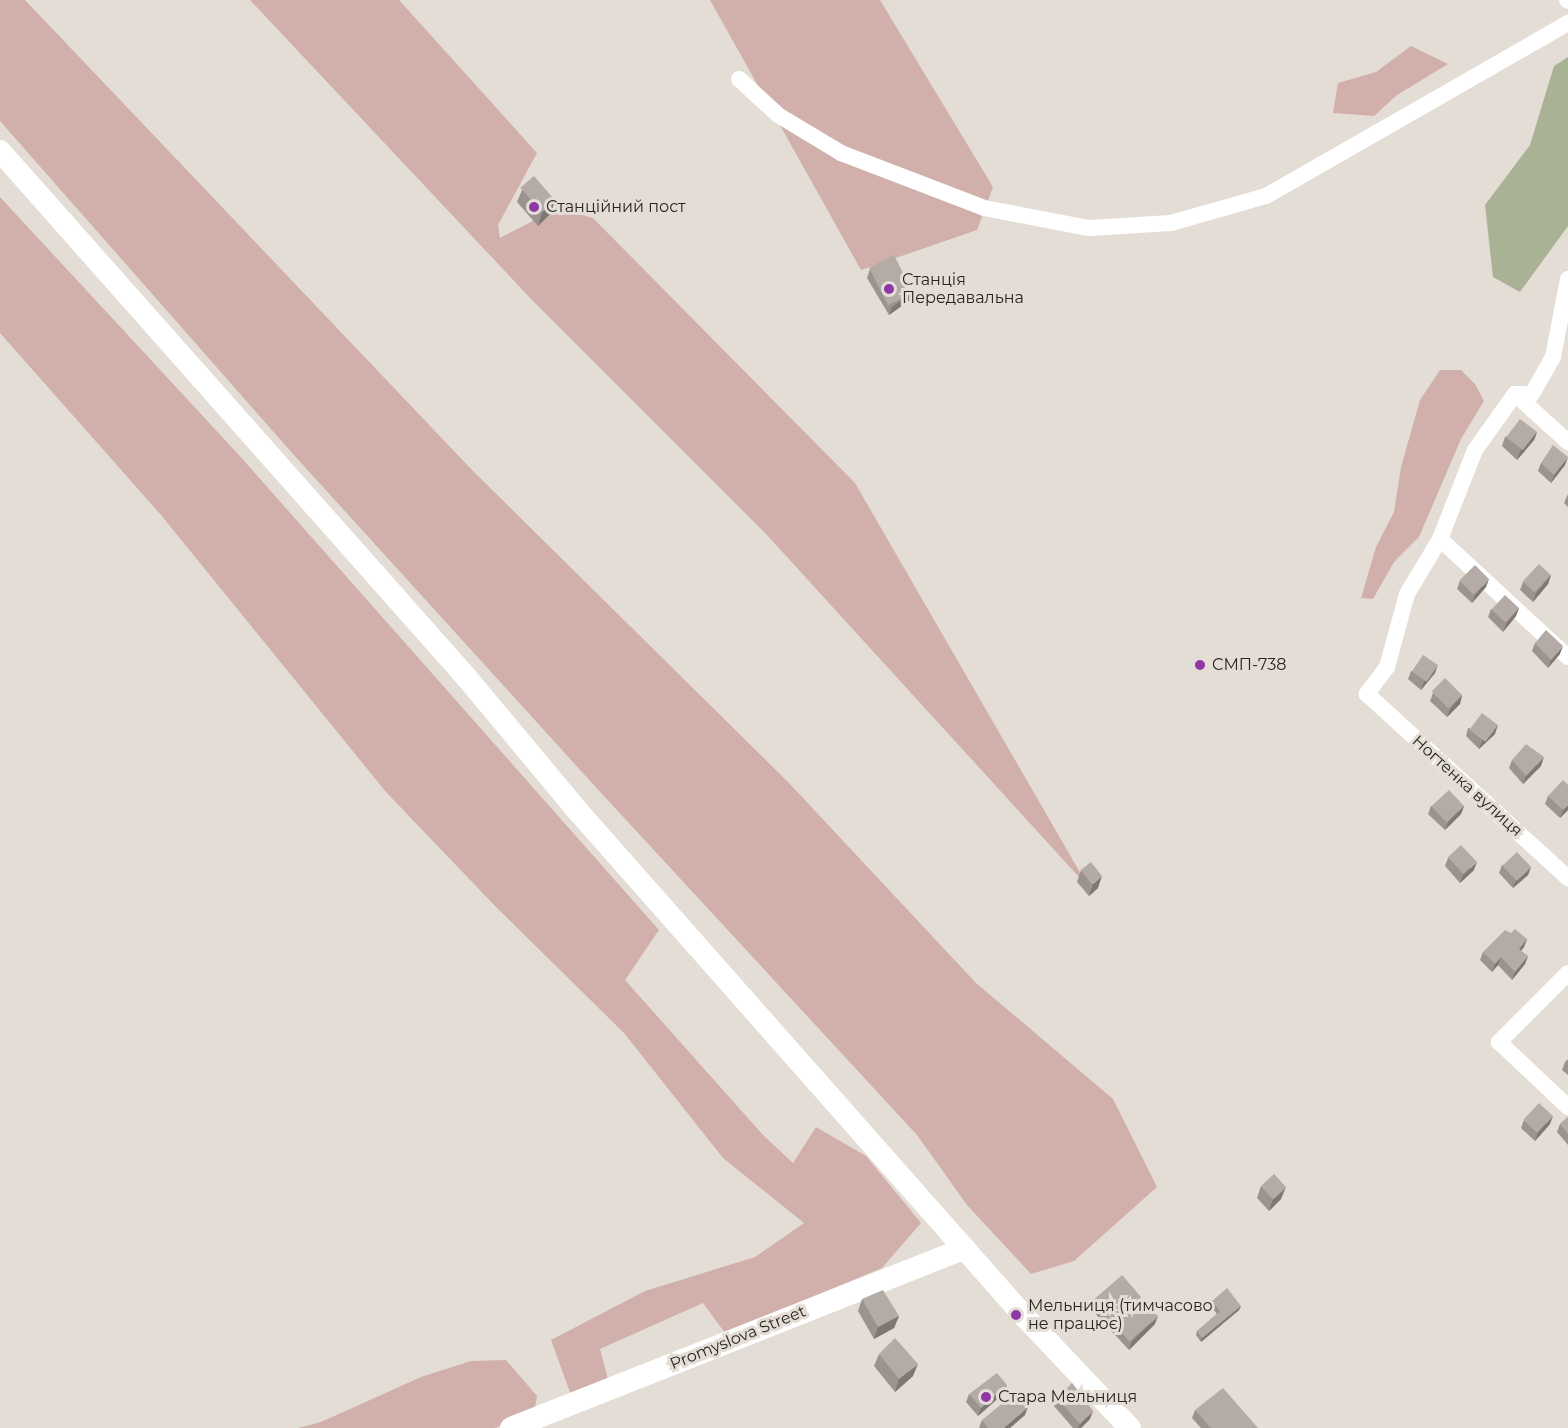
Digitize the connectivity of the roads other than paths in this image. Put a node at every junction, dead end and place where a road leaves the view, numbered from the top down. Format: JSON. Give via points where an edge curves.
{"nodes":[{"id":1,"x":1568,"y":23,"type":"edge"},
{"id":2,"x":739,"y":79,"type":"dead end"},
{"id":3,"x":0,"y":151,"type":"edge"},
{"id":4,"x":1568,"y":279,"type":"edge"},
{"id":5,"x":1515,"y":394,"type":"junction"},
{"id":6,"x":1568,"y":442,"type":"edge"},
{"id":7,"x":1440,"y":539,"type":"junction"},
{"id":8,"x":1568,"y":657,"type":"edge"},
{"id":9,"x":1568,"y":878,"type":"edge"},
{"id":10,"x":1568,"y":973,"type":"edge"},
{"id":11,"x":1568,"y":1107,"type":"edge"},
{"id":12,"x":965,"y":1248,"type":"junction"},
{"id":13,"x":512,"y":1428,"type":"edge"},
{"id":14,"x":1130,"y":1428,"type":"edge"}],
"edges":[{"from":1,"to":2,"type":"street","via":[[1266,196],[1172,223],[1089,228],[984,208],[841,153],[778,116]]},
{"from":3,"to":12,"type":"street"},
{"from":4,"to":5,"type":"street","via":[[1553,357],[1532,394]]},
{"from":5,"to":6,"type":"street"},
{"from":5,"to":7,"type":"street","via":[[1475,450]]},
{"from":7,"to":8,"type":"street"},
{"from":7,"to":9,"type":"street","name":"Ногтенка вулиця","via":[[1407,594],[1387,668],[1367,694]]},
{"from":10,"to":11,"type":"street","via":[[1499,1042]]},
{"from":12,"to":13,"type":"street","name":"Promyslova Street"},
{"from":12,"to":14,"type":"street"}]}
